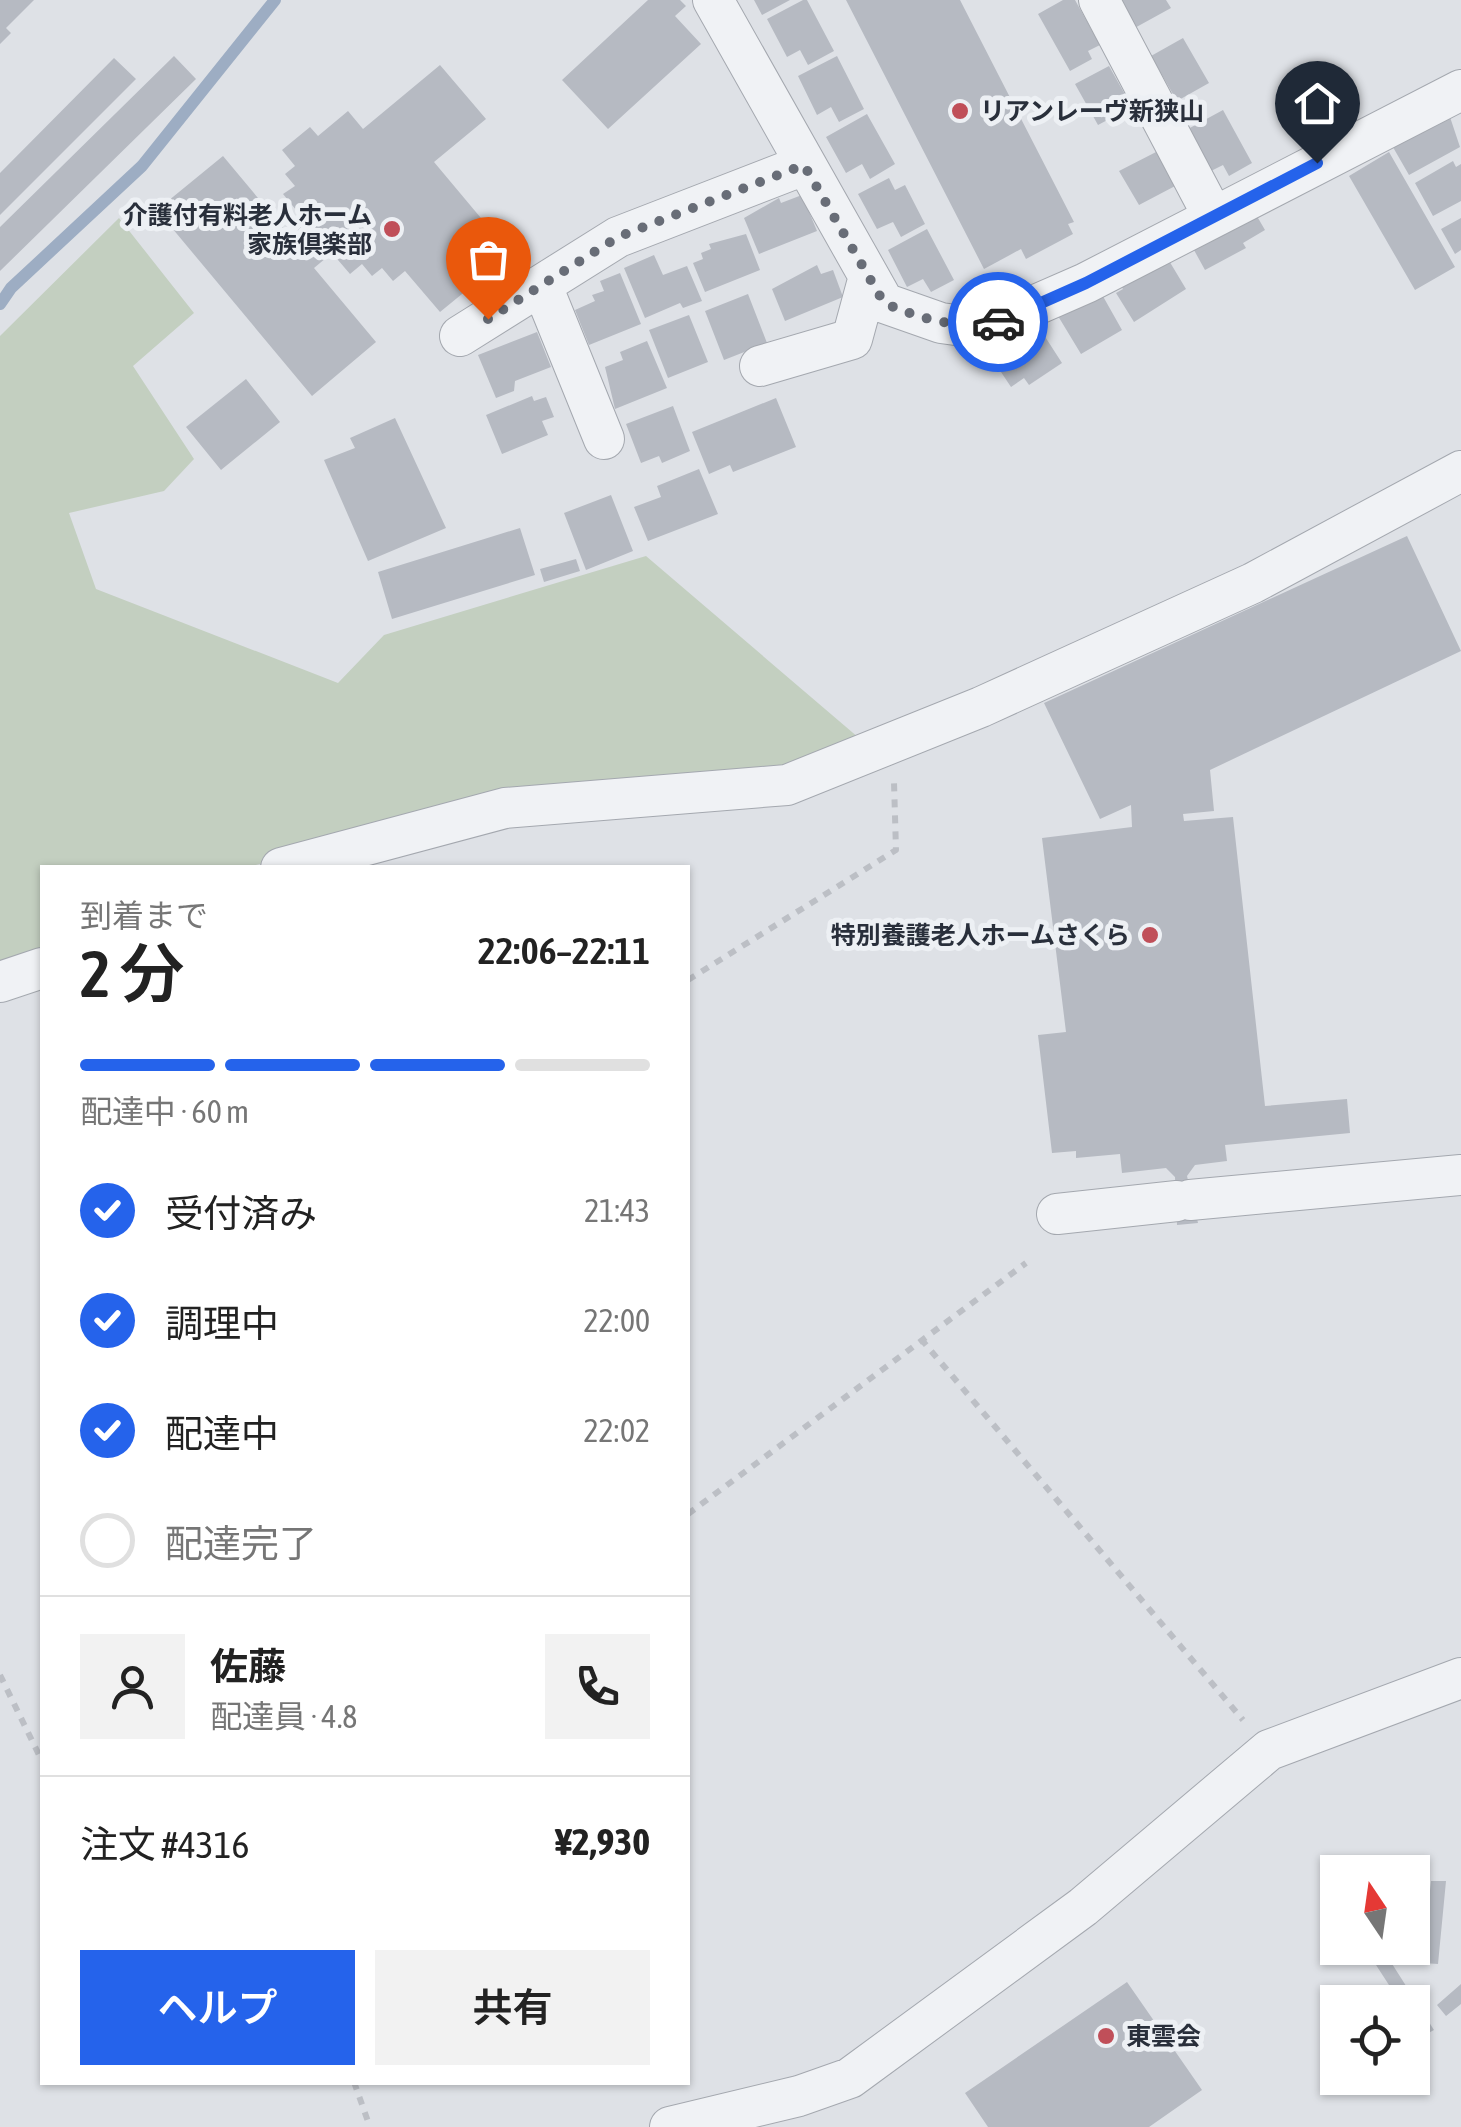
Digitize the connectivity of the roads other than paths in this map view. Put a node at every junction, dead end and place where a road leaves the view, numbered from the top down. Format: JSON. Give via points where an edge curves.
{"nodes":[{"id":1,"x":713,"y":0,"type":"edge"},
{"id":2,"x":1099,"y":0,"type":"edge"},
{"id":3,"x":1459,"y":95,"type":"edge"},
{"id":4,"x":804,"y":165,"type":"junction"},
{"id":5,"x":1213,"y":216,"type":"junction"},
{"id":6,"x":868,"y":280,"type":"junction"},
{"id":7,"x":542,"y":286,"type":"junction"},
{"id":8,"x":460,"y":336,"type":"dead end"},
{"id":9,"x":760,"y":366,"type":"dead end"},
{"id":10,"x":604,"y":439,"type":"dead end"},
{"id":11,"x":1461,"y":471,"type":"edge"},
{"id":12,"x":291,"y":865,"type":"edge"},
{"id":13,"x":40,"y":969,"type":"edge"},
{"id":14,"x":0,"y":982,"type":"edge"},
{"id":15,"x":1461,"y":1175,"type":"edge"},
{"id":16,"x":1057,"y":1214,"type":"dead end"},
{"id":17,"x":1461,"y":1678,"type":"edge"},
{"id":18,"x":670,"y":2127,"type":"edge"}],
"edges":[{"from":1,"to":4,"type":"street"},
{"from":2,"to":5,"type":"street"},
{"from":3,"to":5,"type":"street"},
{"from":4,"to":6,"type":"street"},
{"from":4,"to":7,"type":"street","via":[[618,237]]},
{"from":5,"to":6,"type":"street","via":[[1086,283],[970,327],[884,303]]},
{"from":6,"to":9,"type":"street","via":[[852,338]]},
{"from":7,"to":8,"type":"street"},
{"from":7,"to":10,"type":"street"},
{"from":11,"to":12,"type":"street","via":[[1253,584],[787,785],[506,808]]},
{"from":13,"to":14,"type":"street"},
{"from":15,"to":16,"type":"street"},
{"from":17,"to":18,"type":"street","via":[[1270,1750],[1082,1906],[850,2078]]}]}
